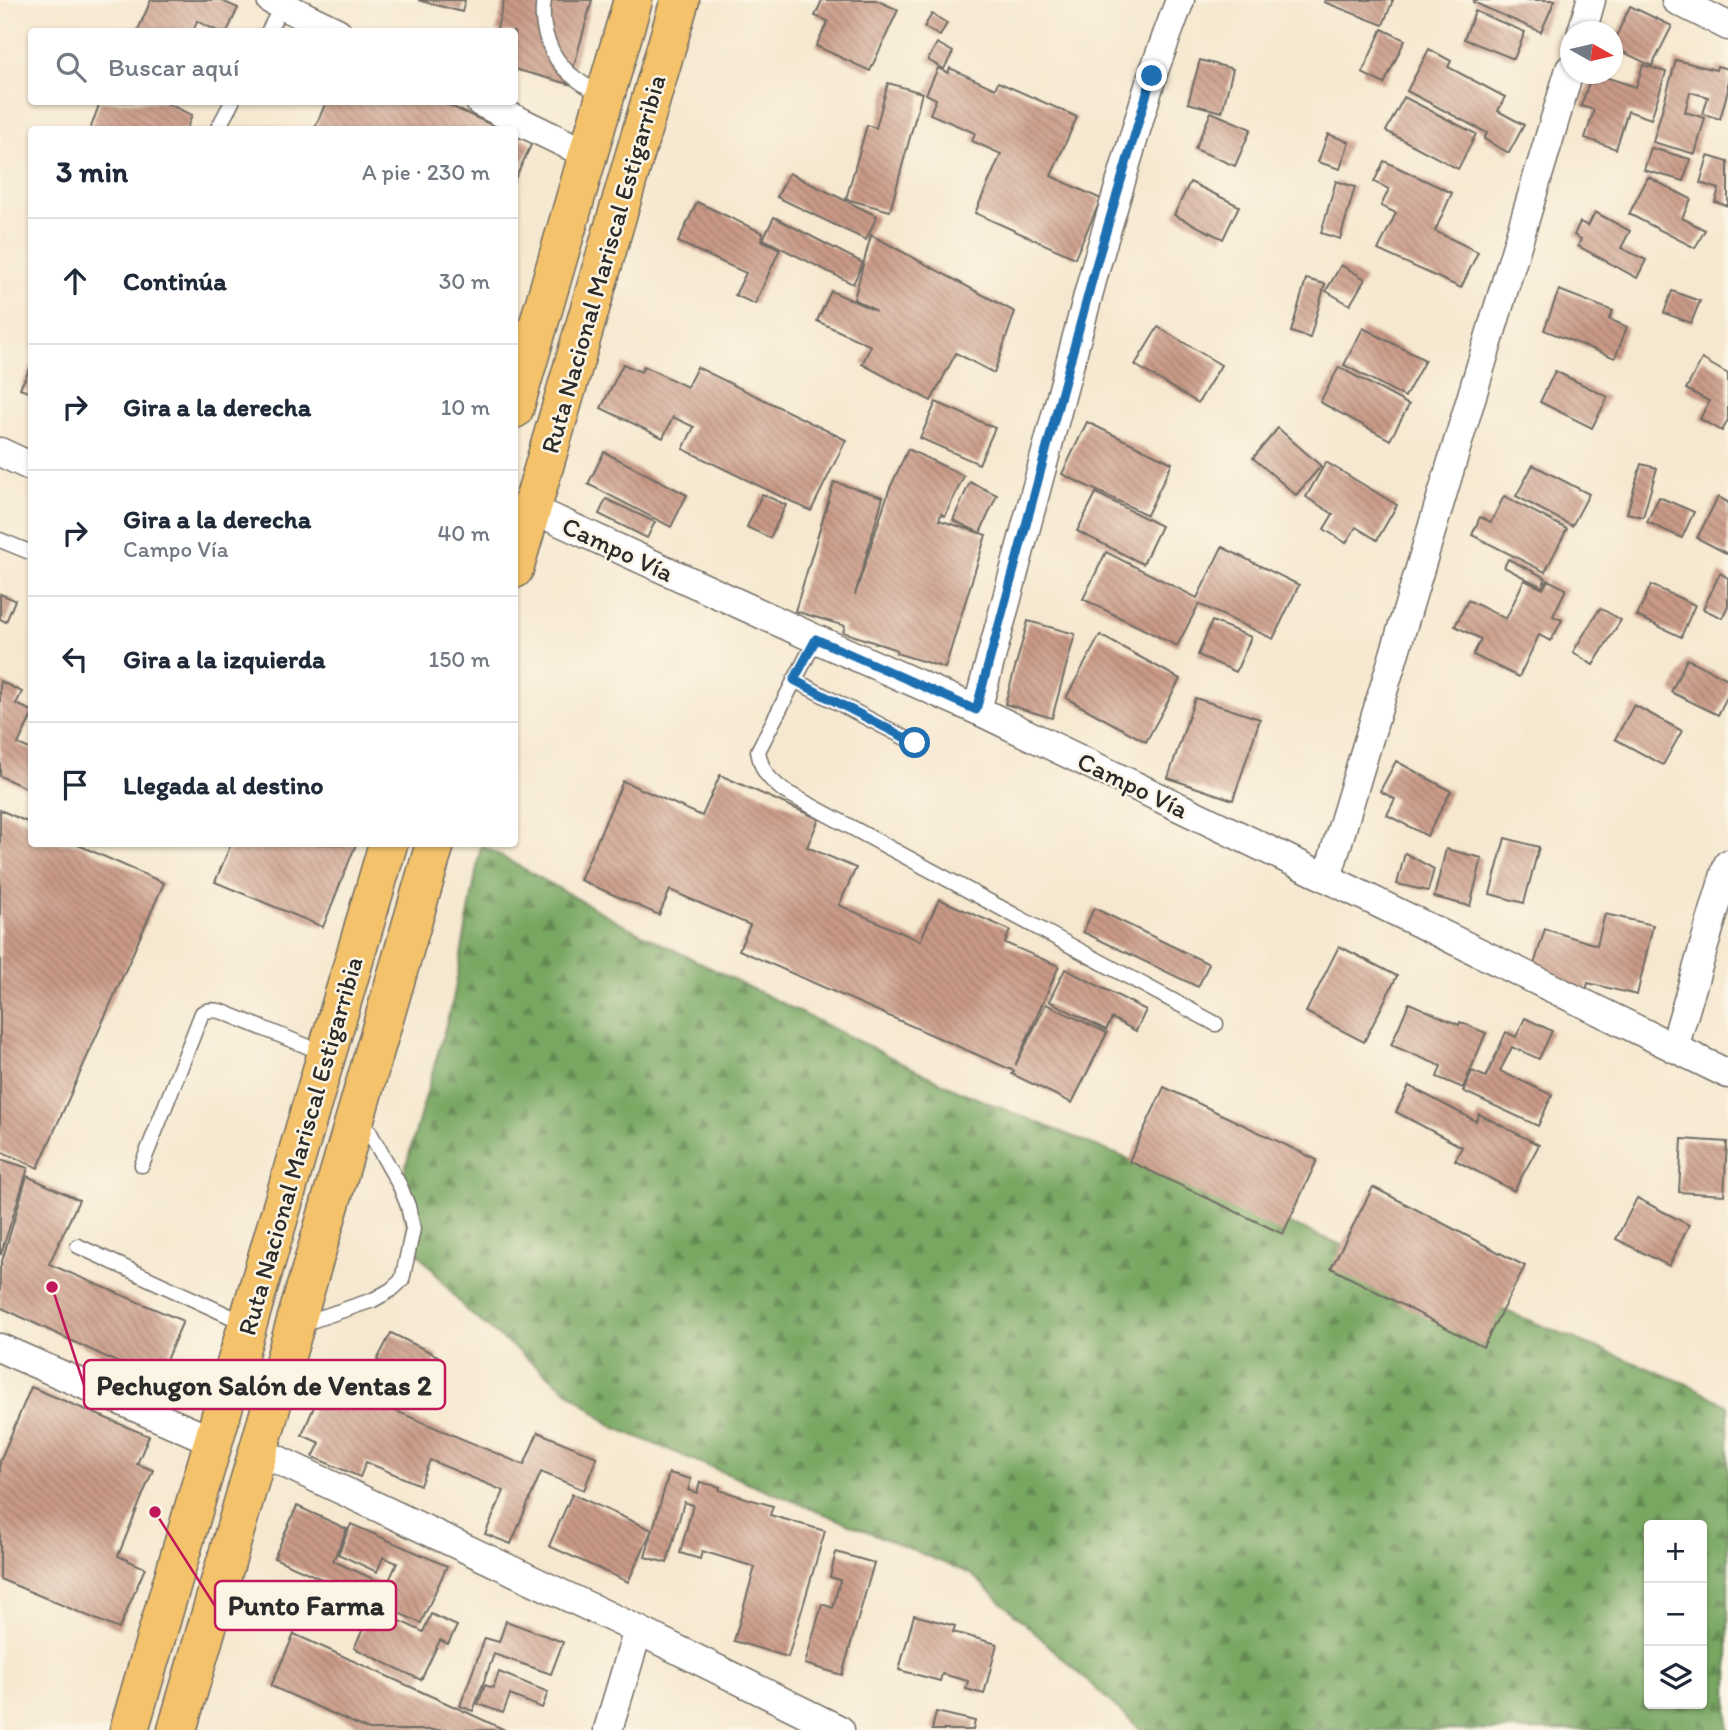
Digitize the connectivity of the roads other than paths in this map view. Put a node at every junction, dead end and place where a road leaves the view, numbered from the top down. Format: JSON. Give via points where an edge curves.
{"nodes":[{"id":1,"x":544,"y":0,"type":"edge"},
{"id":2,"x":634,"y":0,"type":"edge"},
{"id":3,"x":680,"y":0,"type":"edge"},
{"id":4,"x":1180,"y":0,"type":"edge"},
{"id":5,"x":1591,"y":0,"type":"edge"},
{"id":6,"x":1675,"y":0,"type":"edge"},
{"id":7,"x":279,"y":2,"type":"edge"},
{"id":8,"x":1585,"y":21,"type":"edge"},
{"id":9,"x":1728,"y":26,"type":"edge"},
{"id":10,"x":269,"y":28,"type":"edge"},
{"id":11,"x":329,"y":28,"type":"edge"},
{"id":12,"x":1565,"y":84,"type":"edge"},
{"id":13,"x":605,"y":97,"type":"junction"},
{"id":14,"x":230,"y":105,"type":"edge"},
{"id":15,"x":486,"y":105,"type":"edge"},
{"id":16,"x":219,"y":126,"type":"edge"},
{"id":17,"x":589,"y":155,"type":"junction"},
{"id":18,"x":518,"y":395,"type":"edge"},
{"id":19,"x":0,"y":453,"type":"edge"},
{"id":20,"x":28,"y":465,"type":"edge"},
{"id":21,"x":532,"y":509,"type":"junction"},
{"id":22,"x":0,"y":540,"type":"edge"},
{"id":23,"x":28,"y":551,"type":"edge"},
{"id":24,"x":518,"y":556,"type":"edge"},
{"id":25,"x":816,"y":639,"type":"junction"},
{"id":26,"x":794,"y":680,"type":"junction"},
{"id":27,"x":976,"y":710,"type":"junction"},
{"id":28,"x":915,"y":743,"type":"dead end"},
{"id":29,"x":387,"y":847,"type":"edge"},
{"id":30,"x":434,"y":847,"type":"edge"},
{"id":31,"x":1728,"y":864,"type":"edge"},
{"id":32,"x":1327,"y":878,"type":"junction"},
{"id":33,"x":1216,"y":1024,"type":"dead end"},
{"id":34,"x":1674,"y":1048,"type":"junction"},
{"id":35,"x":327,"y":1054,"type":"junction"},
{"id":36,"x":1728,"y":1074,"type":"edge"},
{"id":37,"x":357,"y":1110,"type":"junction"},
{"id":38,"x":142,"y":1165,"type":"dead end"},
{"id":39,"x":78,"y":1247,"type":"dead end"},
{"id":40,"x":248,"y":1324,"type":"junction"},
{"id":41,"x":295,"y":1326,"type":"junction"},
{"id":42,"x":0,"y":1348,"type":"edge"},
{"id":43,"x":215,"y":1442,"type":"junction"},
{"id":44,"x":259,"y":1451,"type":"junction"},
{"id":45,"x":638,"y":1630,"type":"junction"},
{"id":46,"x":129,"y":1730,"type":"edge"},
{"id":47,"x":177,"y":1730,"type":"edge"},
{"id":48,"x":608,"y":1730,"type":"edge"},
{"id":49,"x":840,"y":1730,"type":"edge"}],
"edges":[{"from":1,"to":13,"type":"lane","via":[[543,27],[558,60],[568,73]]},
{"from":2,"to":13,"type":"highway","name":"Ruta Nacional Mariscal Estigarribia"},
{"from":3,"to":21,"type":"highway","name":"Ruta Nacional Mariscal Estigarribia"},
{"from":4,"to":27,"type":"street","via":[[1152,76],[1097,262]]},
{"from":5,"to":8,"type":"street"},
{"from":6,"to":9,"type":"street"},
{"from":7,"to":10,"type":"lane"},
{"from":7,"to":11,"type":"street"},
{"from":12,"to":32,"type":"street"},
{"from":13,"to":17,"type":"highway","name":"Ruta Nacional Mariscal Estigarribia"},
{"from":14,"to":16,"type":"lane"},
{"from":15,"to":17,"type":"street"},
{"from":17,"to":18,"type":"highway","name":"Ruta Nacional Mariscal Estigarribia"},
{"from":19,"to":20,"type":"street"},
{"from":21,"to":24,"type":"highway","name":"Ruta Nacional Mariscal Estigarribia"},
{"from":21,"to":25,"type":"street","name":"Campo Vía"},
{"from":22,"to":23,"type":"lane"},
{"from":25,"to":26,"type":"lane"},
{"from":25,"to":27,"type":"street","name":"Campo Vía"},
{"from":26,"to":28,"type":"lane"},
{"from":26,"to":33,"type":"lane","via":[[758,751],[762,767],[784,791]]},
{"from":27,"to":32,"type":"street","name":"Campo Vía"},
{"from":29,"to":35,"type":"highway","name":"Ruta Nacional Mariscal Estigarribia"},
{"from":30,"to":37,"type":"highway","name":"Ruta Nacional Mariscal Estigarribia"},
{"from":31,"to":34,"type":"street"},
{"from":32,"to":34,"type":"street","name":"Campo Vía"},
{"from":34,"to":36,"type":"street","name":"Campo Vía"},
{"from":35,"to":38,"type":"lane","via":[[223,1012],[206,1010]]},
{"from":35,"to":40,"type":"highway","name":"Ruta Nacional Mariscal Estigarribia"},
{"from":37,"to":41,"type":"highway","name":"Ruta Nacional Mariscal Estigarribia"},
{"from":37,"to":41,"type":"lane","via":[[408,1206],[413,1229],[402,1280],[373,1300]]},
{"from":39,"to":40,"type":"lane"},
{"from":40,"to":43,"type":"highway","name":"Ruta Nacional Mariscal Estigarribia"},
{"from":41,"to":44,"type":"highway","name":"Ruta Nacional Mariscal Estigarribia"},
{"from":42,"to":43,"type":"street"},
{"from":43,"to":46,"type":"highway","name":"Ruta Nacional Mariscal Estigarribia"},
{"from":44,"to":45,"type":"street"},
{"from":44,"to":47,"type":"highway","name":"Ruta Nacional Mariscal Estigarribia"},
{"from":45,"to":48,"type":"street"},
{"from":45,"to":49,"type":"street"}]}
